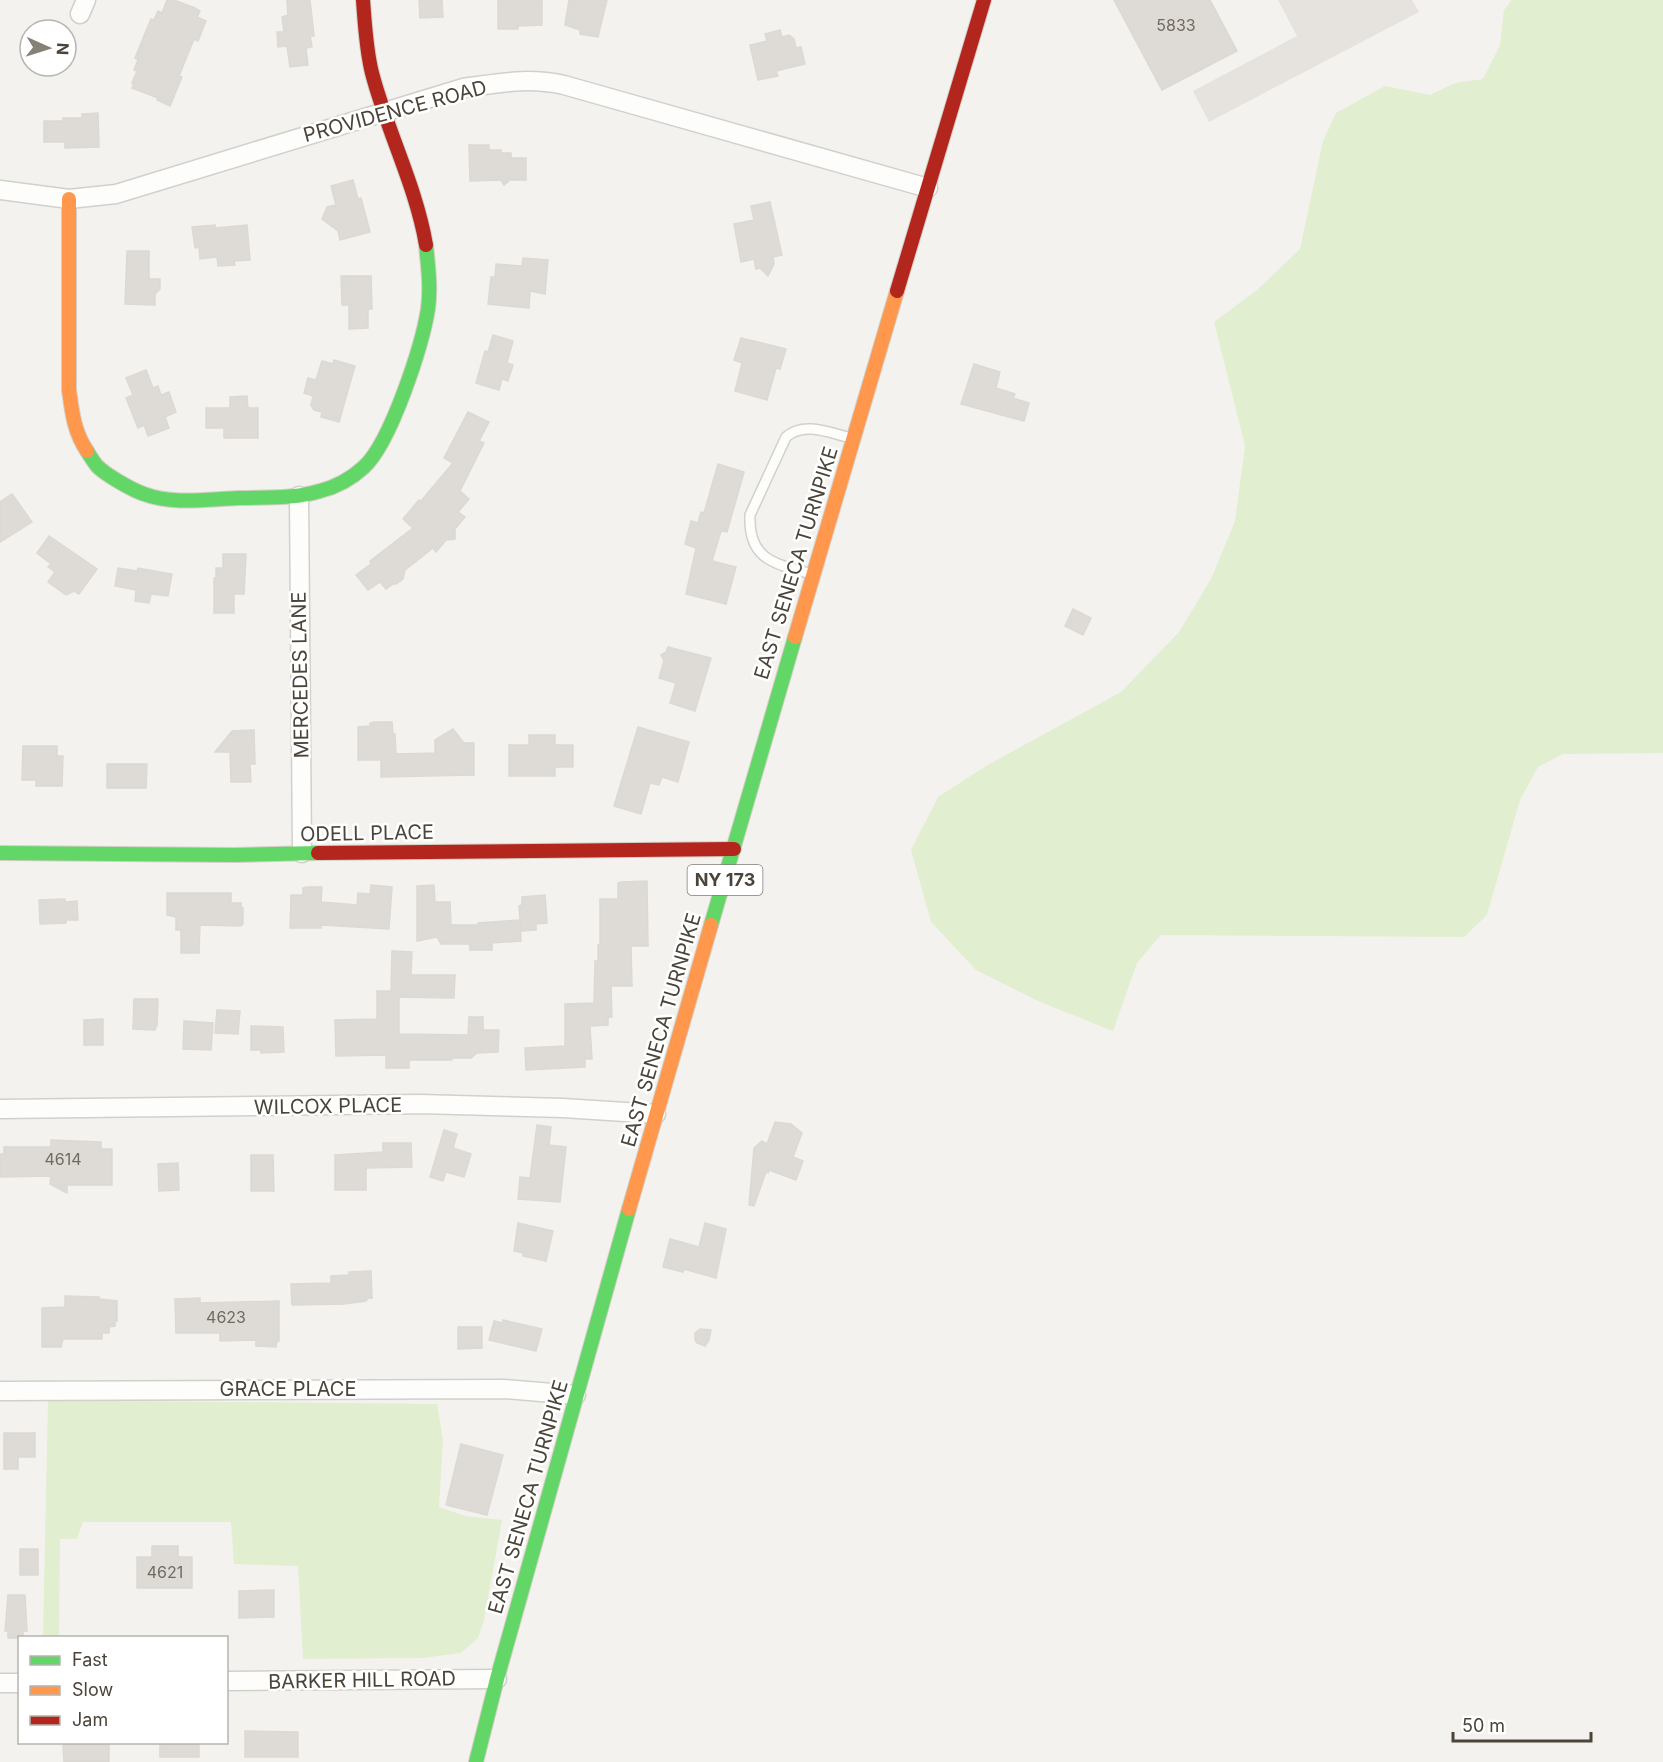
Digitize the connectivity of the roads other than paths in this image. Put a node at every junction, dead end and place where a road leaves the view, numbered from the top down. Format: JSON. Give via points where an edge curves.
{"nodes":[{"id":1,"x":363,"y":0,"type":"edge"},
{"id":2,"x":984,"y":0,"type":"edge"},
{"id":3,"x":383,"y":111,"type":"junction"},
{"id":4,"x":928,"y":188,"type":"junction"},
{"id":5,"x":0,"y":190,"type":"edge"},
{"id":6,"x":69,"y":199,"type":"junction"},
{"id":7,"x":854,"y":438,"type":"junction"},
{"id":8,"x":299,"y":496,"type":"junction"},
{"id":9,"x":813,"y":574,"type":"junction"},
{"id":10,"x":734,"y":849,"type":"junction"},
{"id":11,"x":0,"y":853,"type":"edge"},
{"id":12,"x":302,"y":853,"type":"junction"},
{"id":13,"x":0,"y":1109,"type":"edge"},
{"id":14,"x":656,"y":1114,"type":"junction"},
{"id":15,"x":0,"y":1391,"type":"edge"},
{"id":16,"x":576,"y":1395,"type":"junction"},
{"id":17,"x":497,"y":1679,"type":"junction"},
{"id":18,"x":228,"y":1681,"type":"edge"},
{"id":19,"x":0,"y":1683,"type":"edge"},
{"id":20,"x":18,"y":1683,"type":"edge"},
{"id":21,"x":476,"y":1762,"type":"edge"}],
"edges":[{"from":1,"to":3,"type":"main road","via":[[373,80]]},
{"from":2,"to":4,"type":"main road","name":"EAST SENECA TURNPIKE","number":"NY 173"},
{"from":3,"to":4,"type":"street","name":"PROVIDENCE ROAD","via":[[464,88],[523,79],[543,80]]},
{"from":3,"to":6,"type":"street","name":"PROVIDENCE ROAD","via":[[116,194]]},
{"from":3,"to":8,"type":"main road","via":[[424,237],[429,297],[420,340],[389,432],[366,467],[344,484]]},
{"from":4,"to":7,"type":"main road","name":"EAST SENECA TURNPIKE","number":"NY 173"},
{"from":5,"to":6,"type":"street","name":"PROVIDENCE ROAD"},
{"from":6,"to":8,"type":"main road","via":[[69,390],[79,439],[98,467],[144,494],[174,500]]},
{"from":7,"to":9,"type":"main road","name":"EAST SENECA TURNPIKE","number":"NY 173"},
{"from":7,"to":9,"type":"lane","via":[[806,427],[794,430],[786,437],[750,515],[753,543],[760,554],[770,561]]},
{"from":8,"to":12,"type":"street","name":"MERCEDES LANE"},
{"from":9,"to":10,"type":"main road","name":"EAST SENECA TURNPIKE","number":"NY 173"},
{"from":10,"to":12,"type":"main road","name":"ODELL PLACE"},
{"from":10,"to":14,"type":"main road","name":"EAST SENECA TURNPIKE","number":"NY 173"},
{"from":11,"to":12,"type":"main road","name":"ODELL PLACE"},
{"from":13,"to":14,"type":"street","name":"WILCOX PLACE","via":[[420,1104]]},
{"from":14,"to":16,"type":"main road","name":"EAST SENECA TURNPIKE","number":"NY 173"},
{"from":15,"to":16,"type":"street","name":"GRACE PLACE","via":[[504,1389]]},
{"from":16,"to":17,"type":"main road","name":"EAST SENECA TURNPIKE","number":"NY 173"},
{"from":17,"to":18,"type":"street","name":"BARKER HILL ROAD"},
{"from":17,"to":21,"type":"main road","name":"EAST SENECA TURNPIKE","number":"NY 173"},
{"from":19,"to":20,"type":"street"}]}
